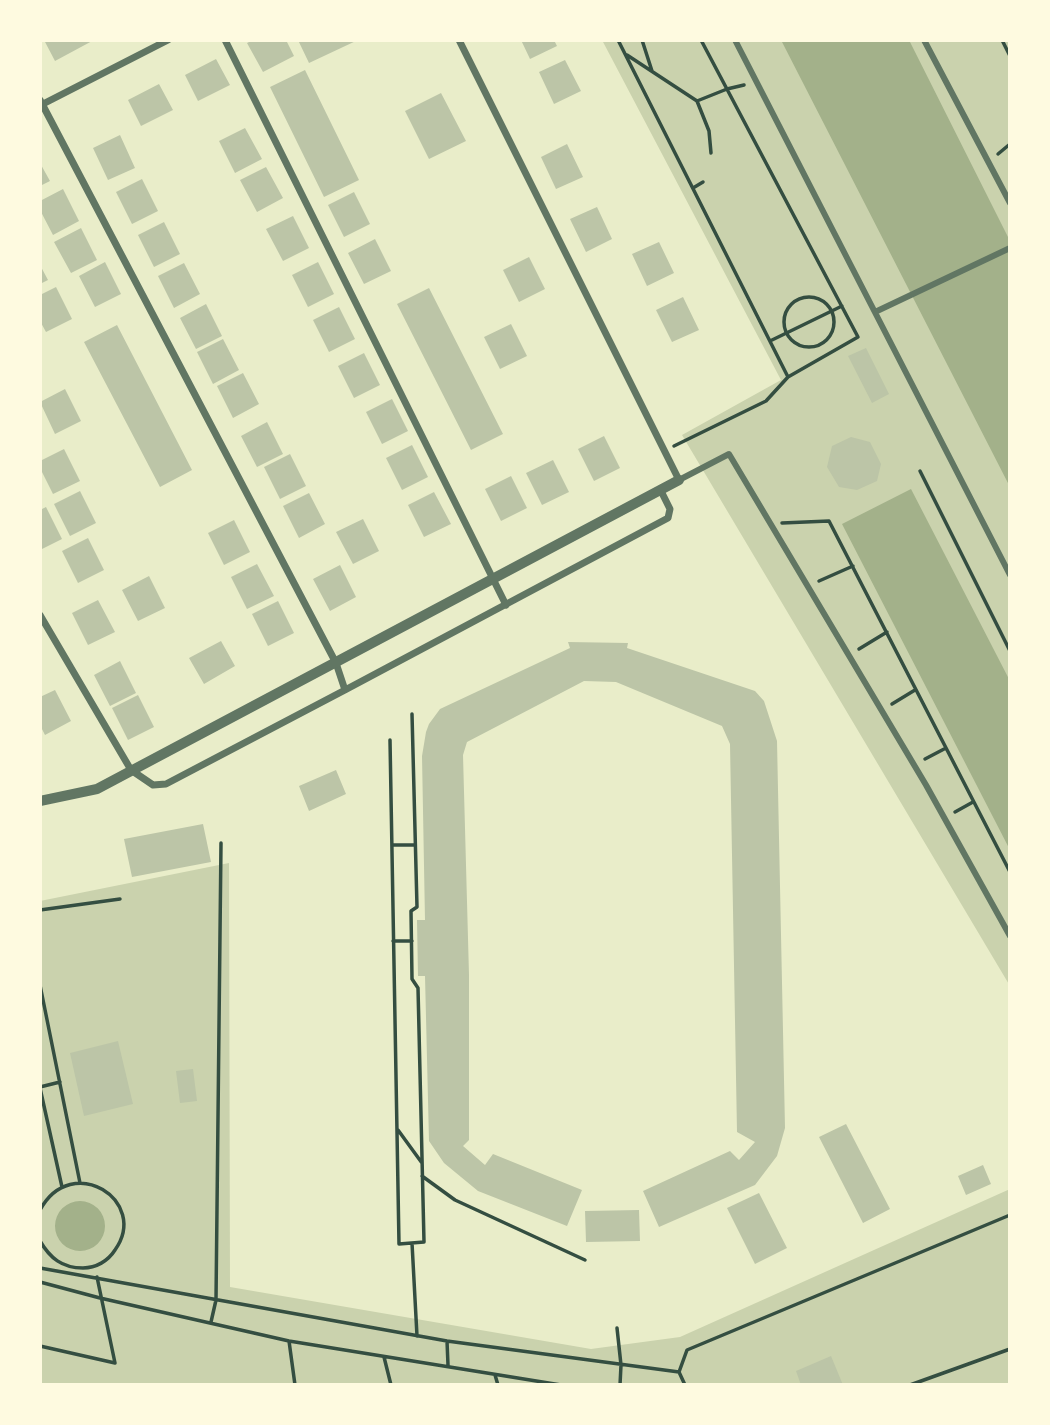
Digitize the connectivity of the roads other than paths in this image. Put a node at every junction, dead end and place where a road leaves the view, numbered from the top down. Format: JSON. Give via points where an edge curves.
{"nodes":[{"id":1,"x":168,"y":40,"type":"edge"},
{"id":2,"x":225,"y":40,"type":"edge"},
{"id":3,"x":459,"y":40,"type":"edge"},
{"id":4,"x":735,"y":40,"type":"edge"},
{"id":5,"x":924,"y":40,"type":"edge"},
{"id":6,"x":41,"y":103,"type":"edge"},
{"id":7,"x":1010,"y":203,"type":"edge"},
{"id":8,"x":1010,"y":248,"type":"edge"},
{"id":9,"x":874,"y":312,"type":"junction"},
{"id":10,"x":678,"y":480,"type":"junction"},
{"id":11,"x":660,"y":489,"type":"junction"},
{"id":12,"x":1010,"y":575,"type":"edge"},
{"id":13,"x":493,"y":579,"type":"junction"},
{"id":14,"x":506,"y":605,"type":"junction"},
{"id":15,"x":40,"y":615,"type":"edge"},
{"id":16,"x":336,"y":663,"type":"junction"},
{"id":17,"x":345,"y":690,"type":"junction"},
{"id":18,"x":131,"y":770,"type":"junction"},
{"id":19,"x":40,"y":802,"type":"edge"},
{"id":20,"x":1010,"y":936,"type":"edge"}],
"edges":[{"from":1,"to":6,"type":"street"},
{"from":2,"to":13,"type":"street"},
{"from":3,"to":10,"type":"street"},
{"from":4,"to":9,"type":"street"},
{"from":5,"to":7,"type":"street"},
{"from":6,"to":16,"type":"street"},
{"from":8,"to":9,"type":"street"},
{"from":9,"to":12,"type":"street"},
{"from":10,"to":11,"type":"street"},
{"from":10,"to":20,"type":"street","via":[[729,454]]},
{"from":11,"to":13,"type":"street"},
{"from":11,"to":14,"type":"street","via":[[670,509],[668,518]]},
{"from":13,"to":14,"type":"street"},
{"from":13,"to":16,"type":"street"},
{"from":14,"to":17,"type":"street"},
{"from":15,"to":18,"type":"street"},
{"from":16,"to":17,"type":"street"},
{"from":16,"to":18,"type":"street"},
{"from":17,"to":18,"type":"street","via":[[166,784],[153,785]]},
{"from":18,"to":19,"type":"street","via":[[97,789]]}]}
